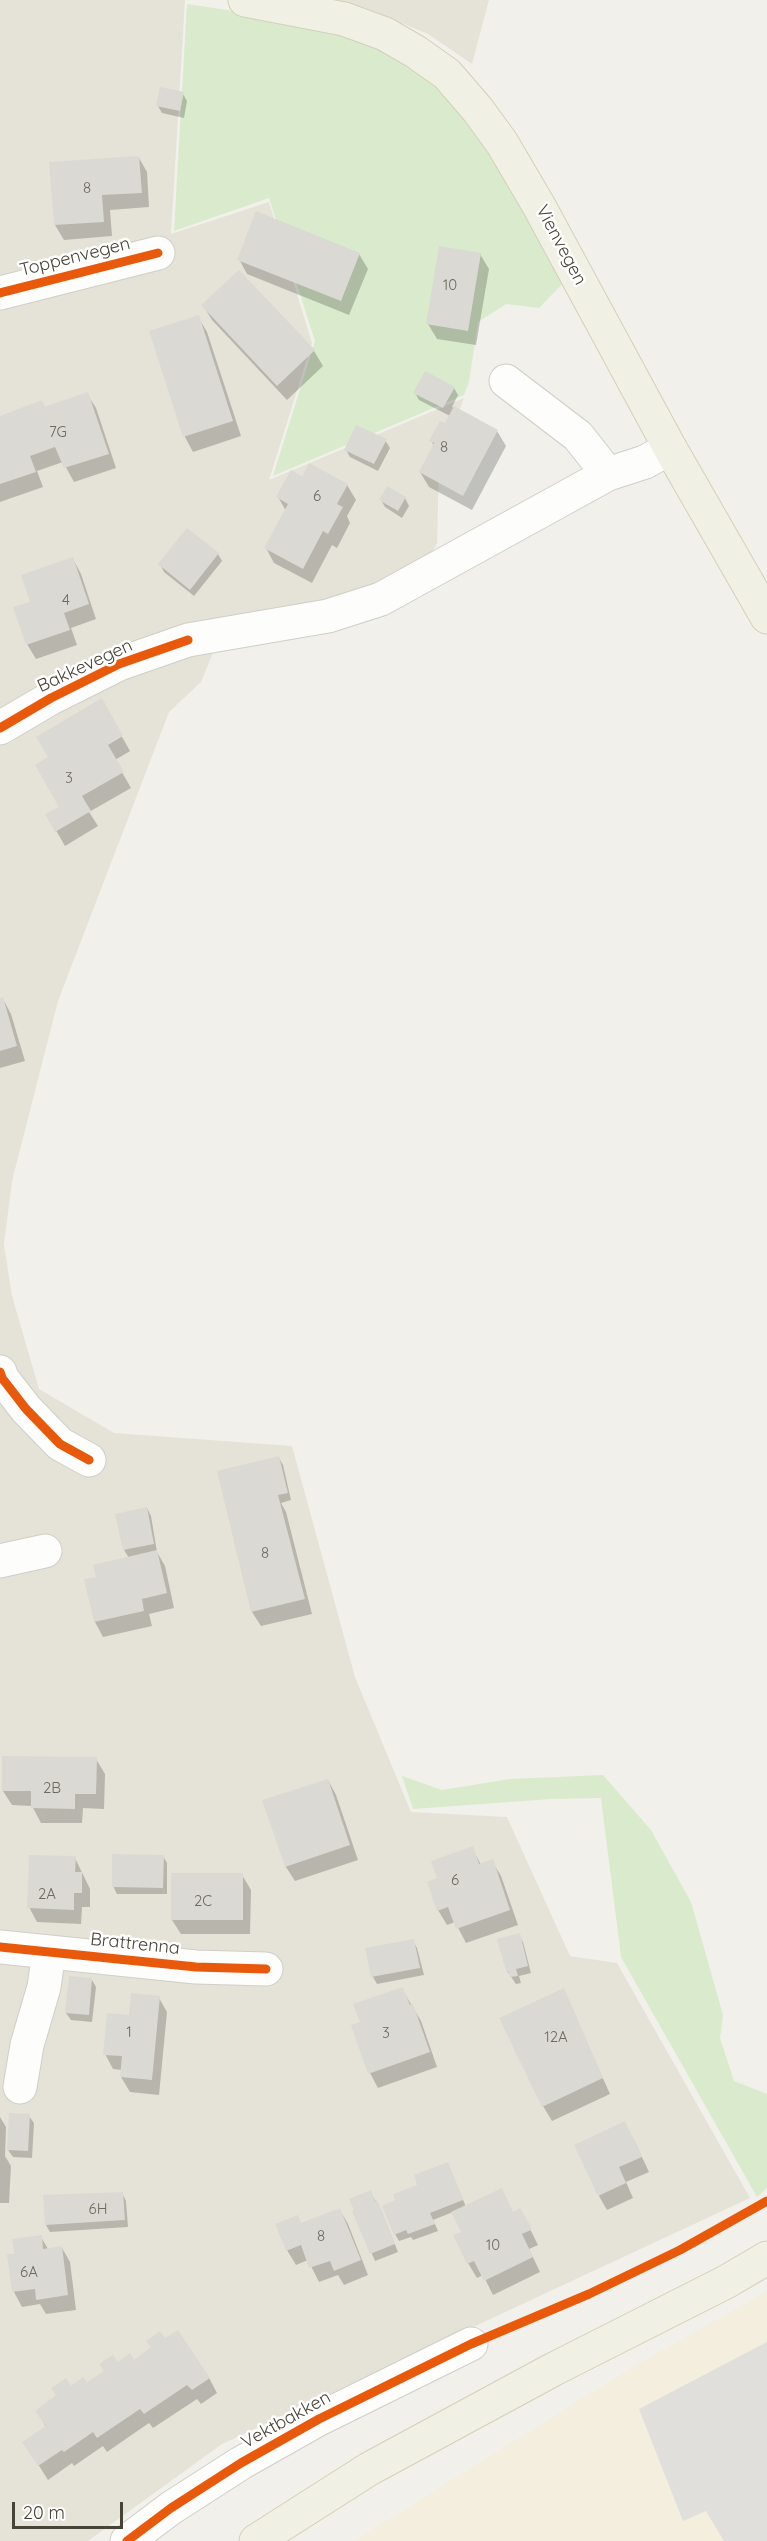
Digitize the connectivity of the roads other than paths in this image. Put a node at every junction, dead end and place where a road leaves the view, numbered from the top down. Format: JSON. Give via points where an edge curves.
{"nodes":[{"id":1,"x":245,"y":0,"type":"edge"},
{"id":2,"x":158,"y":253,"type":"dead end"},
{"id":3,"x":0,"y":293,"type":"edge"},
{"id":4,"x":506,"y":381,"type":"dead end"},
{"id":5,"x":670,"y":448,"type":"junction"},
{"id":6,"x":608,"y":474,"type":"junction"},
{"id":7,"x":767,"y":617,"type":"edge"},
{"id":8,"x":0,"y":728,"type":"edge"},
{"id":9,"x":0,"y":1372,"type":"edge"},
{"id":10,"x":89,"y":1460,"type":"dead end"},
{"id":11,"x":45,"y":1551,"type":"dead end"},
{"id":12,"x":0,"y":1561,"type":"edge"},
{"id":13,"x":0,"y":1947,"type":"edge"},
{"id":14,"x":49,"y":1952,"type":"junction"},
{"id":15,"x":266,"y":1969,"type":"dead end"},
{"id":16,"x":20,"y":2087,"type":"dead end"},
{"id":17,"x":767,"y":2258,"type":"edge"},
{"id":18,"x":471,"y":2344,"type":"dead end"},
{"id":19,"x":127,"y":2541,"type":"edge"},
{"id":20,"x":256,"y":2541,"type":"edge"}],
"edges":[{"from":1,"to":5,"type":"main road","name":"Vienvegen","via":[[344,19],[385,34],[447,75],[502,143],[540,206]]},
{"from":2,"to":3,"type":"street","name":"Toppenvegen"},
{"from":4,"to":6,"type":"street","via":[[578,436]]},
{"from":5,"to":6,"type":"street","name":"Bakkevegen","via":[[645,462]]},
{"from":5,"to":7,"type":"main road","name":"Vienvegen"},
{"from":6,"to":8,"type":"street","name":"Bakkevegen","via":[[381,599],[328,616],[188,640],[119,664]]},
{"from":9,"to":10,"type":"street","via":[[26,1409],[60,1444]]},
{"from":11,"to":12,"type":"street"},
{"from":13,"to":14,"type":"street","name":"Brattrenna"},
{"from":14,"to":15,"type":"street","name":"Brattrenna","via":[[196,1967]]},
{"from":14,"to":16,"type":"street"},
{"from":17,"to":20,"type":"main road","via":[[369,2469]]},
{"from":18,"to":19,"type":"street","name":"Vektbakken","via":[[319,2419],[241,2463]]}]}
